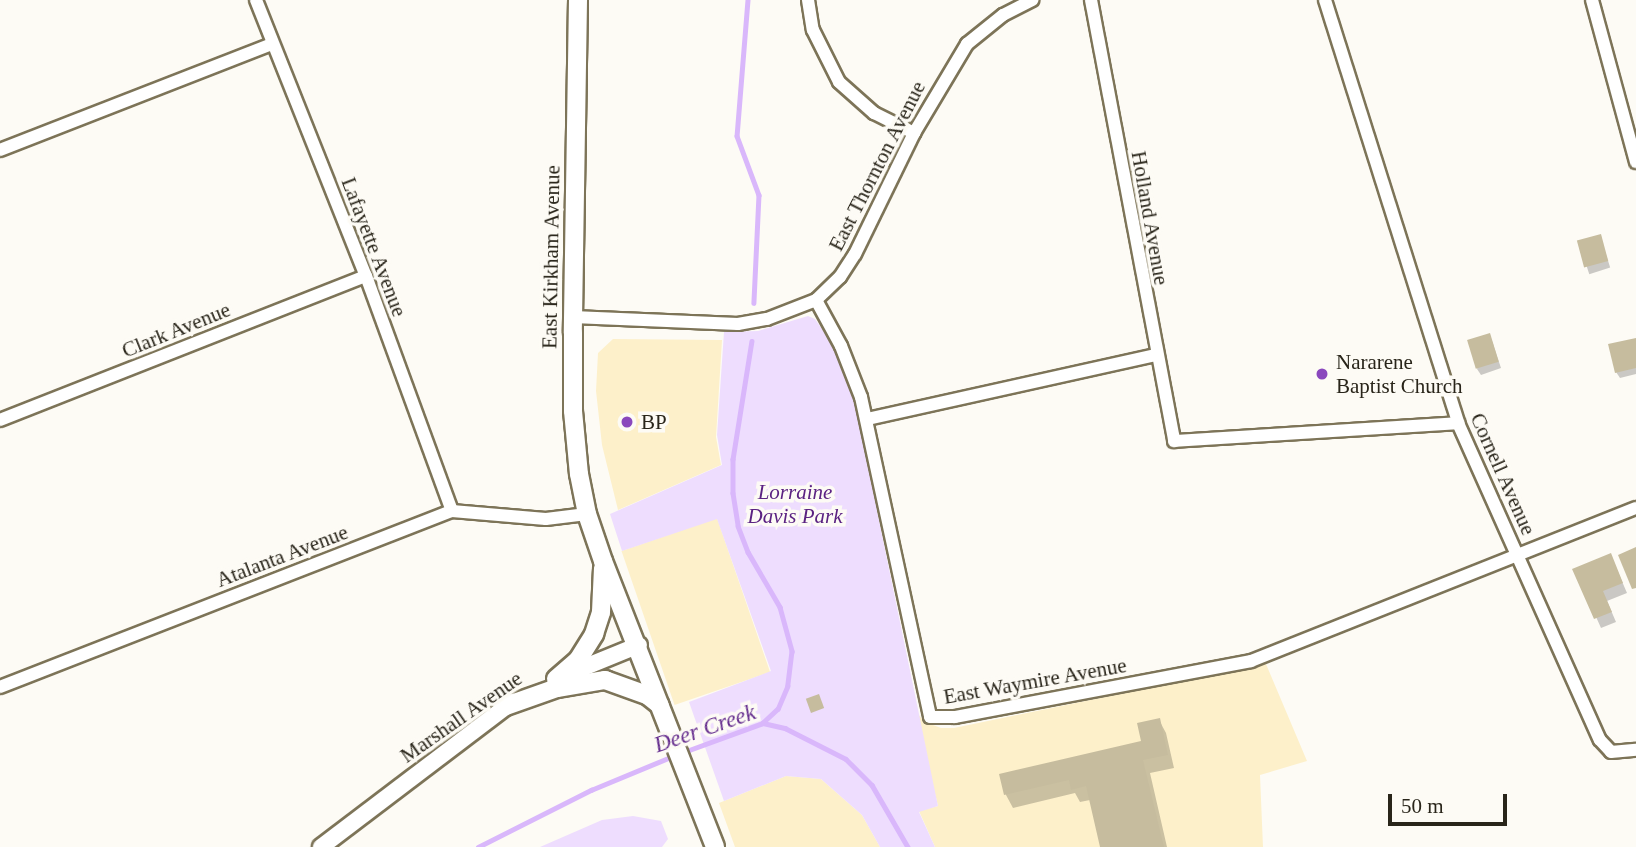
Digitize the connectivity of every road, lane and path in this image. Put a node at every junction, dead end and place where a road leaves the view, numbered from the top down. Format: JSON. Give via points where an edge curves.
{"nodes":[{"id":1,"x":256,"y":0,"type":"edge"},
{"id":2,"x":578,"y":0,"type":"edge"},
{"id":3,"x":808,"y":0,"type":"edge"},
{"id":4,"x":1032,"y":0,"type":"edge"},
{"id":5,"x":1091,"y":0,"type":"edge"},
{"id":6,"x":1325,"y":0,"type":"edge"},
{"id":7,"x":1592,"y":0,"type":"edge"},
{"id":8,"x":272,"y":44,"type":"junction"},
{"id":9,"x":914,"y":133,"type":"junction"},
{"id":10,"x":0,"y":150,"type":"edge"},
{"id":11,"x":1636,"y":162,"type":"edge"},
{"id":12,"x":366,"y":276,"type":"junction"},
{"id":13,"x":816,"y":300,"type":"junction"},
{"id":14,"x":573,"y":317,"type":"junction"},
{"id":15,"x":1156,"y":355,"type":"junction"},
{"id":16,"x":867,"y":419,"type":"junction"},
{"id":17,"x":0,"y":421,"type":"edge"},
{"id":18,"x":1458,"y":423,"type":"junction"},
{"id":19,"x":1636,"y":508,"type":"edge"},
{"id":20,"x":452,"y":511,"type":"junction"},
{"id":21,"x":587,"y":514,"type":"junction"},
{"id":22,"x":1517,"y":553,"type":"junction"},
{"id":23,"x":603,"y":561,"type":"junction"},
{"id":24,"x":639,"y":645,"type":"junction"},
{"id":25,"x":556,"y":679,"type":"junction"},
{"id":26,"x":0,"y":687,"type":"edge"},
{"id":27,"x":660,"y":705,"type":"junction"},
{"id":28,"x":503,"y":707,"type":"junction"},
{"id":29,"x":1636,"y":750,"type":"edge"},
{"id":30,"x":321,"y":847,"type":"edge"},
{"id":31,"x":715,"y":847,"type":"edge"}],
"edges":[{"from":1,"to":8,"type":"street","name":"Lafayette Avenue"},
{"from":2,"to":14,"type":"main road","name":"East Kirkham Avenue"},
{"from":3,"to":9,"type":"street","via":[[813,30],[839,82],[874,113]]},
{"from":4,"to":9,"type":"street","name":"East Thornton Avenue","via":[[1003,15],[967,44]]},
{"from":5,"to":15,"type":"street","name":"Holland Avenue"},
{"from":6,"to":18,"type":"street","name":"Cornell Avenue"},
{"from":7,"to":11,"type":"street"},
{"from":8,"to":10,"type":"street"},
{"from":8,"to":12,"type":"street","name":"Lafayette Avenue"},
{"from":9,"to":13,"type":"street","name":"East Thornton Avenue","via":[[855,254]]},
{"from":12,"to":17,"type":"street","name":"Clark Avenue"},
{"from":12,"to":20,"type":"street","name":"Lafayette Avenue"},
{"from":13,"to":14,"type":"street","name":"East Thornton Avenue","via":[[768,319],[738,324]]},
{"from":13,"to":16,"type":"street","name":"East Waymire Avenue","via":[[852,371]]},
{"from":14,"to":21,"type":"main road","name":"East Kirkham Avenue","via":[[573,411]]},
{"from":15,"to":16,"type":"street"},
{"from":15,"to":18,"type":"street","name":"Holland Avenue","via":[[1174,442]]},
{"from":16,"to":22,"type":"street","name":"East Waymire Avenue","via":[[930,717],[956,718],[1251,661]]},
{"from":18,"to":22,"type":"street","name":"Cornell Avenue"},
{"from":19,"to":22,"type":"street"},
{"from":20,"to":21,"type":"street","name":"Atalanta Avenue","via":[[546,519]]},
{"from":20,"to":26,"type":"street","name":"Atalanta Avenue"},
{"from":21,"to":23,"type":"main road","name":"East Kirkham Avenue"},
{"from":22,"to":29,"type":"street","name":"Cornell Avenue","via":[[1600,740],[1611,752]]},
{"from":23,"to":24,"type":"main road","name":"East Kirkham Avenue"},
{"from":23,"to":25,"type":"main road","via":[[601,612],[594,635],[578,660]]},
{"from":24,"to":25,"type":"street","name":"Marshall Avenue"},
{"from":24,"to":27,"type":"main road","name":"East Kirkham Avenue"},
{"from":25,"to":28,"type":"street","name":"Marshall Avenue"},
{"from":27,"to":28,"type":"main road","via":[[647,695],[604,680],[557,688]]},
{"from":27,"to":31,"type":"main road","name":"East Kirkham Avenue"},
{"from":28,"to":30,"type":"street","name":"Marshall Avenue"}]}
